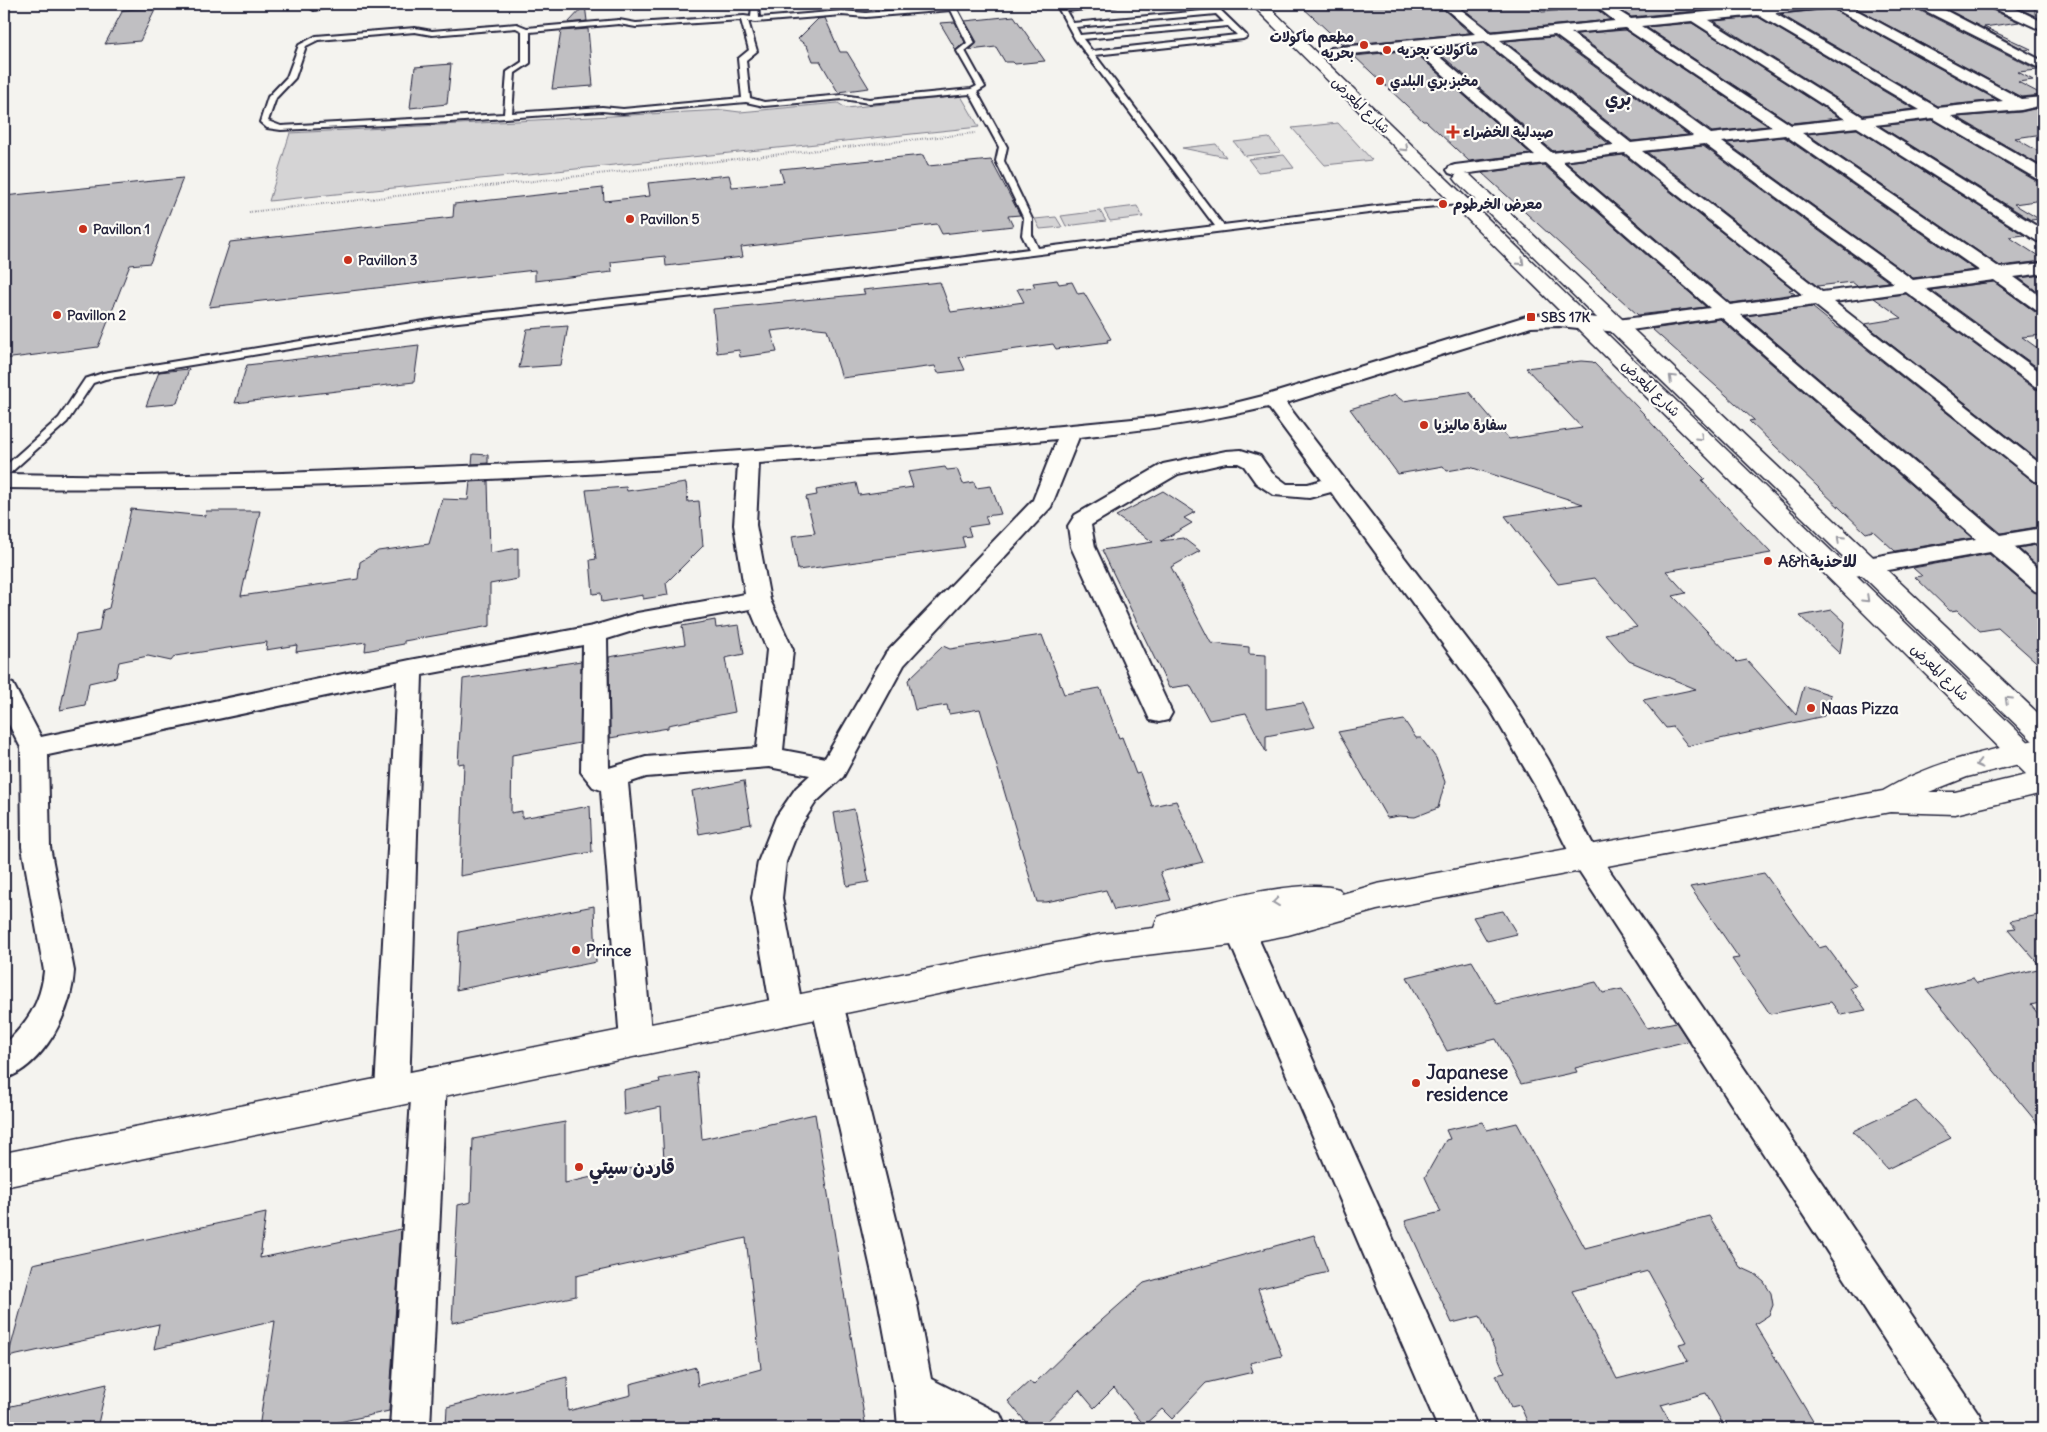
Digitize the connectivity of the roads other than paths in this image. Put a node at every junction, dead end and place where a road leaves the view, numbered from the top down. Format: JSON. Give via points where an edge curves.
{"nodes":[{"id":1,"x":312,"y":4,"type":"edge"},
{"id":2,"x":341,"y":4,"type":"edge"},
{"id":3,"x":755,"y":4,"type":"edge"},
{"id":4,"x":1116,"y":4,"type":"edge"},
{"id":5,"x":1210,"y":4,"type":"edge"},
{"id":6,"x":1258,"y":4,"type":"edge"},
{"id":7,"x":1281,"y":4,"type":"edge"},
{"id":8,"x":1446,"y":4,"type":"edge"},
{"id":9,"x":1599,"y":4,"type":"edge"},
{"id":10,"x":1830,"y":4,"type":"edge"},
{"id":11,"x":1836,"y":4,"type":"edge"},
{"id":12,"x":1923,"y":4,"type":"edge"},
{"id":13,"x":1996,"y":4,"type":"edge"},
{"id":14,"x":956,"y":6,"type":"edge"},
{"id":15,"x":1060,"y":6,"type":"edge"},
{"id":16,"x":1753,"y":7,"type":"edge"},
{"id":17,"x":1218,"y":12,"type":"junction"},
{"id":18,"x":1694,"y":17,"type":"junction"},
{"id":19,"x":744,"y":18,"type":"junction"},
{"id":20,"x":755,"y":20,"type":"junction"},
{"id":21,"x":1628,"y":23,"type":"junction"},
{"id":22,"x":1230,"y":24,"type":"junction"},
{"id":23,"x":1071,"y":25,"type":"junction"},
{"id":24,"x":2043,"y":27,"type":"edge"},
{"id":25,"x":526,"y":30,"type":"junction"},
{"id":26,"x":1558,"y":30,"type":"junction"},
{"id":27,"x":1311,"y":32,"type":"junction"},
{"id":28,"x":1289,"y":34,"type":"junction"},
{"id":29,"x":1488,"y":37,"type":"junction"},
{"id":30,"x":1078,"y":38,"type":"junction"},
{"id":31,"x":1416,"y":44,"type":"junction"},
{"id":32,"x":1331,"y":52,"type":"junction"},
{"id":33,"x":1090,"y":53,"type":"junction"},
{"id":34,"x":2043,"y":66,"type":"edge"},
{"id":35,"x":973,"y":91,"type":"junction"},
{"id":36,"x":746,"y":100,"type":"junction"},
{"id":37,"x":2017,"y":103,"type":"junction"},
{"id":38,"x":2040,"y":107,"type":"edge"},
{"id":39,"x":1933,"y":113,"type":"junction"},
{"id":40,"x":508,"y":116,"type":"junction"},
{"id":41,"x":1859,"y":122,"type":"junction"},
{"id":42,"x":1788,"y":130,"type":"junction"},
{"id":43,"x":1706,"y":139,"type":"junction"},
{"id":44,"x":1627,"y":148,"type":"junction"},
{"id":45,"x":1550,"y":159,"type":"junction"},
{"id":46,"x":1424,"y":166,"type":"junction"},
{"id":47,"x":1452,"y":167,"type":"junction"},
{"id":48,"x":2043,"y":176,"type":"edge"},
{"id":49,"x":1459,"y":201,"type":"junction"},
{"id":50,"x":1491,"y":205,"type":"junction"},
{"id":51,"x":1221,"y":229,"type":"junction"},
{"id":52,"x":2043,"y":237,"type":"edge"},
{"id":53,"x":1034,"y":250,"type":"junction"},
{"id":54,"x":2043,"y":268,"type":"edge"},
{"id":55,"x":1995,"y":274,"type":"junction"},
{"id":56,"x":1911,"y":286,"type":"junction"},
{"id":57,"x":1819,"y":298,"type":"junction"},
{"id":58,"x":2043,"y":306,"type":"edge"},
{"id":59,"x":1725,"y":311,"type":"junction"},
{"id":60,"x":1582,"y":321,"type":"junction"},
{"id":61,"x":1617,"y":326,"type":"junction"},
{"id":62,"x":2043,"y":383,"type":"edge"},
{"id":63,"x":1273,"y":400,"type":"junction"},
{"id":64,"x":1070,"y":432,"type":"junction"},
{"id":65,"x":749,"y":456,"type":"junction"},
{"id":66,"x":4,"y":474,"type":"edge"},
{"id":67,"x":2043,"y":476,"type":"edge"},
{"id":68,"x":4,"y":481,"type":"edge"},
{"id":69,"x":1337,"y":483,"type":"junction"},
{"id":70,"x":2043,"y":535,"type":"edge"},
{"id":71,"x":1995,"y":544,"type":"junction"},
{"id":72,"x":1868,"y":566,"type":"junction"},
{"id":73,"x":1838,"y":571,"type":"junction"},
{"id":74,"x":2043,"y":585,"type":"edge"},
{"id":75,"x":758,"y":600,"type":"junction"},
{"id":76,"x":594,"y":634,"type":"junction"},
{"id":77,"x":410,"y":669,"type":"junction"},
{"id":78,"x":4,"y":690,"type":"edge"},
{"id":79,"x":1159,"y":713,"type":"dead end"},
{"id":80,"x":2043,"y":734,"type":"edge"},
{"id":81,"x":34,"y":748,"type":"junction"},
{"id":82,"x":2033,"y":751,"type":"edge"},
{"id":83,"x":769,"y":756,"type":"junction"},
{"id":84,"x":833,"y":770,"type":"junction"},
{"id":85,"x":2043,"y":773,"type":"edge"},
{"id":86,"x":614,"y":777,"type":"junction"},
{"id":87,"x":2043,"y":782,"type":"edge"},
{"id":88,"x":1890,"y":801,"type":"junction"},
{"id":89,"x":1586,"y":858,"type":"junction"},
{"id":90,"x":1377,"y":897,"type":"junction"},
{"id":91,"x":1240,"y":931,"type":"junction"},
{"id":92,"x":1102,"y":947,"type":"junction"},
{"id":93,"x":827,"y":1003,"type":"junction"},
{"id":94,"x":787,"y":1011,"type":"junction"},
{"id":95,"x":636,"y":1042,"type":"junction"},
{"id":96,"x":4,"y":1064,"type":"edge"},
{"id":97,"x":430,"y":1084,"type":"junction"},
{"id":98,"x":392,"y":1091,"type":"junction"},
{"id":99,"x":4,"y":1170,"type":"edge"},
{"id":100,"x":914,"y":1391,"type":"junction"},
{"id":101,"x":410,"y":1428,"type":"edge"},
{"id":102,"x":918,"y":1428,"type":"edge"},
{"id":103,"x":986,"y":1428,"type":"edge"},
{"id":104,"x":1458,"y":1428,"type":"edge"},
{"id":105,"x":1965,"y":1428,"type":"edge"}],
"edges":[{"from":1,"to":2,"type":"lane","via":[[314,8]]},
{"from":3,"to":20,"type":"lane"},
{"from":4,"to":15,"type":"lane"},
{"from":5,"to":17,"type":"lane"},
{"from":6,"to":28,"type":"main road","name":"شارع المعرض"},
{"from":7,"to":27,"type":"main road","name":"شارع المعرض"},
{"from":8,"to":29,"type":"street"},
{"from":9,"to":21,"type":"street"},
{"from":10,"to":16,"type":"street"},
{"from":11,"to":37,"type":"street"},
{"from":12,"to":34,"type":"street"},
{"from":13,"to":24,"type":"street"},
{"from":14,"to":20,"type":"lane","via":[[866,15],[842,13]]},
{"from":14,"to":35,"type":"lane","via":[[971,42],[961,51],[982,87]]},
{"from":15,"to":23,"type":"lane"},
{"from":16,"to":18,"type":"street"},
{"from":16,"to":39,"type":"street"},
{"from":17,"to":22,"type":"lane"},
{"from":17,"to":23,"type":"lane"},
{"from":18,"to":21,"type":"street"},
{"from":18,"to":41,"type":"street"},
{"from":19,"to":20,"type":"lane"},
{"from":19,"to":25,"type":"lane","via":[[636,25],[619,22]]},
{"from":19,"to":36,"type":"lane","via":[[753,51],[742,59]]},
{"from":21,"to":26,"type":"street"},
{"from":21,"to":42,"type":"street"},
{"from":22,"to":30,"type":"lane"},
{"from":22,"to":33,"type":"lane","via":[[1243,37]]},
{"from":23,"to":30,"type":"lane"},
{"from":25,"to":40,"type":"lane","via":[[526,63],[511,72]]},
{"from":25,"to":40,"type":"lane","via":[[518,26],[432,33],[415,30],[310,40],[303,45],[291,78],[272,97],[264,122],[281,128]]},
{"from":26,"to":29,"type":"street"},
{"from":26,"to":43,"type":"street"},
{"from":27,"to":28,"type":"main road"},
{"from":27,"to":32,"type":"main road","name":"شارع المعرض"},
{"from":28,"to":46,"type":"main road","name":"شارع المعرض","one_way":true},
{"from":29,"to":31,"type":"street"},
{"from":29,"to":44,"type":"street"},
{"from":30,"to":33,"type":"lane"},
{"from":31,"to":32,"type":"street"},
{"from":31,"to":45,"type":"street"},
{"from":32,"to":47,"type":"main road","name":"شارع المعرض"},
{"from":33,"to":51,"type":"lane"},
{"from":35,"to":36,"type":"lane","via":[[869,101],[843,98],[764,104]]},
{"from":35,"to":53,"type":"lane","via":[[1003,147],[1000,161],[1028,219],[1027,235]]},
{"from":36,"to":40,"type":"lane","via":[[623,111],[602,108]]},
{"from":37,"to":38,"type":"street"},
{"from":37,"to":39,"type":"street"},
{"from":39,"to":41,"type":"street"},
{"from":39,"to":48,"type":"street"},
{"from":41,"to":42,"type":"street"},
{"from":41,"to":52,"type":"street"},
{"from":42,"to":43,"type":"street"},
{"from":42,"to":55,"type":"street"},
{"from":43,"to":44,"type":"street"},
{"from":43,"to":56,"type":"street"},
{"from":44,"to":45,"type":"street"},
{"from":44,"to":57,"type":"street"},
{"from":45,"to":47,"type":"street"},
{"from":45,"to":59,"type":"street"},
{"from":46,"to":47,"type":"main road"},
{"from":46,"to":49,"type":"main road","name":"شارع المعرض"},
{"from":47,"to":50,"type":"main road","name":"شارع المعرض"},
{"from":49,"to":50,"type":"lane"},
{"from":49,"to":51,"type":"lane"},
{"from":49,"to":60,"type":"main road","name":"شارع المعرض","one_way":true},
{"from":50,"to":61,"type":"main road","name":"شارع المعرض"},
{"from":51,"to":53,"type":"lane"},
{"from":53,"to":66,"type":"lane","via":[[449,320],[104,376],[89,381],[63,420]]},
{"from":54,"to":55,"type":"street"},
{"from":55,"to":56,"type":"street"},
{"from":55,"to":58,"type":"street"},
{"from":56,"to":57,"type":"street"},
{"from":56,"to":62,"type":"street"},
{"from":57,"to":59,"type":"street"},
{"from":57,"to":67,"type":"street"},
{"from":59,"to":61,"type":"street"},
{"from":59,"to":71,"type":"street"},
{"from":60,"to":61,"type":"street"},
{"from":60,"to":63,"type":"street","via":[[1541,320],[1519,324]]},
{"from":60,"to":73,"type":"main road","name":"شارع المعرض","one_way":true},
{"from":72,"to":61,"type":"main road","name":"شارع المعرض","one_way":true},
{"from":63,"to":64,"type":"street","via":[[1224,412]]},
{"from":63,"to":69,"type":"street"},
{"from":64,"to":65,"type":"street"},
{"from":64,"to":84,"type":"street","via":[[1043,502],[895,659]]},
{"from":65,"to":68,"type":"street","via":[[598,468],[430,476],[137,483]]},
{"from":65,"to":75,"type":"street","via":[[745,525]]},
{"from":69,"to":79,"type":"street","via":[[1309,491],[1282,490],[1264,478],[1252,461],[1240,456],[1226,457],[1171,469],[1079,526],[1083,547]]},
{"from":69,"to":89,"type":"street","via":[[1514,723],[1563,808]]},
{"from":70,"to":71,"type":"street"},
{"from":71,"to":72,"type":"street"},
{"from":71,"to":74,"type":"street"},
{"from":72,"to":73,"type":"street"},
{"from":80,"to":72,"type":"main road","name":"شارع المعرض","one_way":true},
{"from":73,"to":82,"type":"main road","name":"شارع المعرض","one_way":true},
{"from":75,"to":76,"type":"street","via":[[637,621]]},
{"from":75,"to":83,"type":"street","via":[[780,650]]},
{"from":76,"to":77,"type":"street"},
{"from":76,"to":86,"type":"street","via":[[595,772],[603,780]]},
{"from":77,"to":81,"type":"street"},
{"from":77,"to":98,"type":"street"},
{"from":78,"to":81,"type":"street"},
{"from":81,"to":96,"type":"street","via":[[36,848],[59,984],[48,1015],[35,1035]]},
{"from":82,"to":85,"type":"main road","name":"شارع المعرض"},
{"from":82,"to":88,"type":"main road","one_way":true,"via":[[1933,777]]},
{"from":83,"to":84,"type":"street"},
{"from":83,"to":86,"type":"street","via":[[646,767]]},
{"from":84,"to":94,"type":"street","via":[[806,795],[786,825],[772,862],[768,914]]},
{"from":86,"to":95,"type":"street"},
{"from":87,"to":88,"type":"main road","via":[[1956,802],[1920,804]]},
{"from":88,"to":89,"type":"main road"},
{"from":89,"to":90,"type":"main road"},
{"from":89,"to":105,"type":"street"},
{"from":90,"to":91,"type":"main road","via":[[1288,922]]},
{"from":90,"to":92,"type":"main road","one_way":true,"via":[[1320,898],[1230,910]]},
{"from":91,"to":92,"type":"main road"},
{"from":91,"to":104,"type":"street"},
{"from":92,"to":93,"type":"main road"},
{"from":93,"to":94,"type":"main road"},
{"from":93,"to":100,"type":"street","via":[[898,1304]]},
{"from":94,"to":95,"type":"main road"},
{"from":95,"to":97,"type":"main road"},
{"from":97,"to":98,"type":"main road"},
{"from":97,"to":101,"type":"street"},
{"from":98,"to":99,"type":"main road"},
{"from":100,"to":102,"type":"street"},
{"from":100,"to":103,"type":"street"}]}
